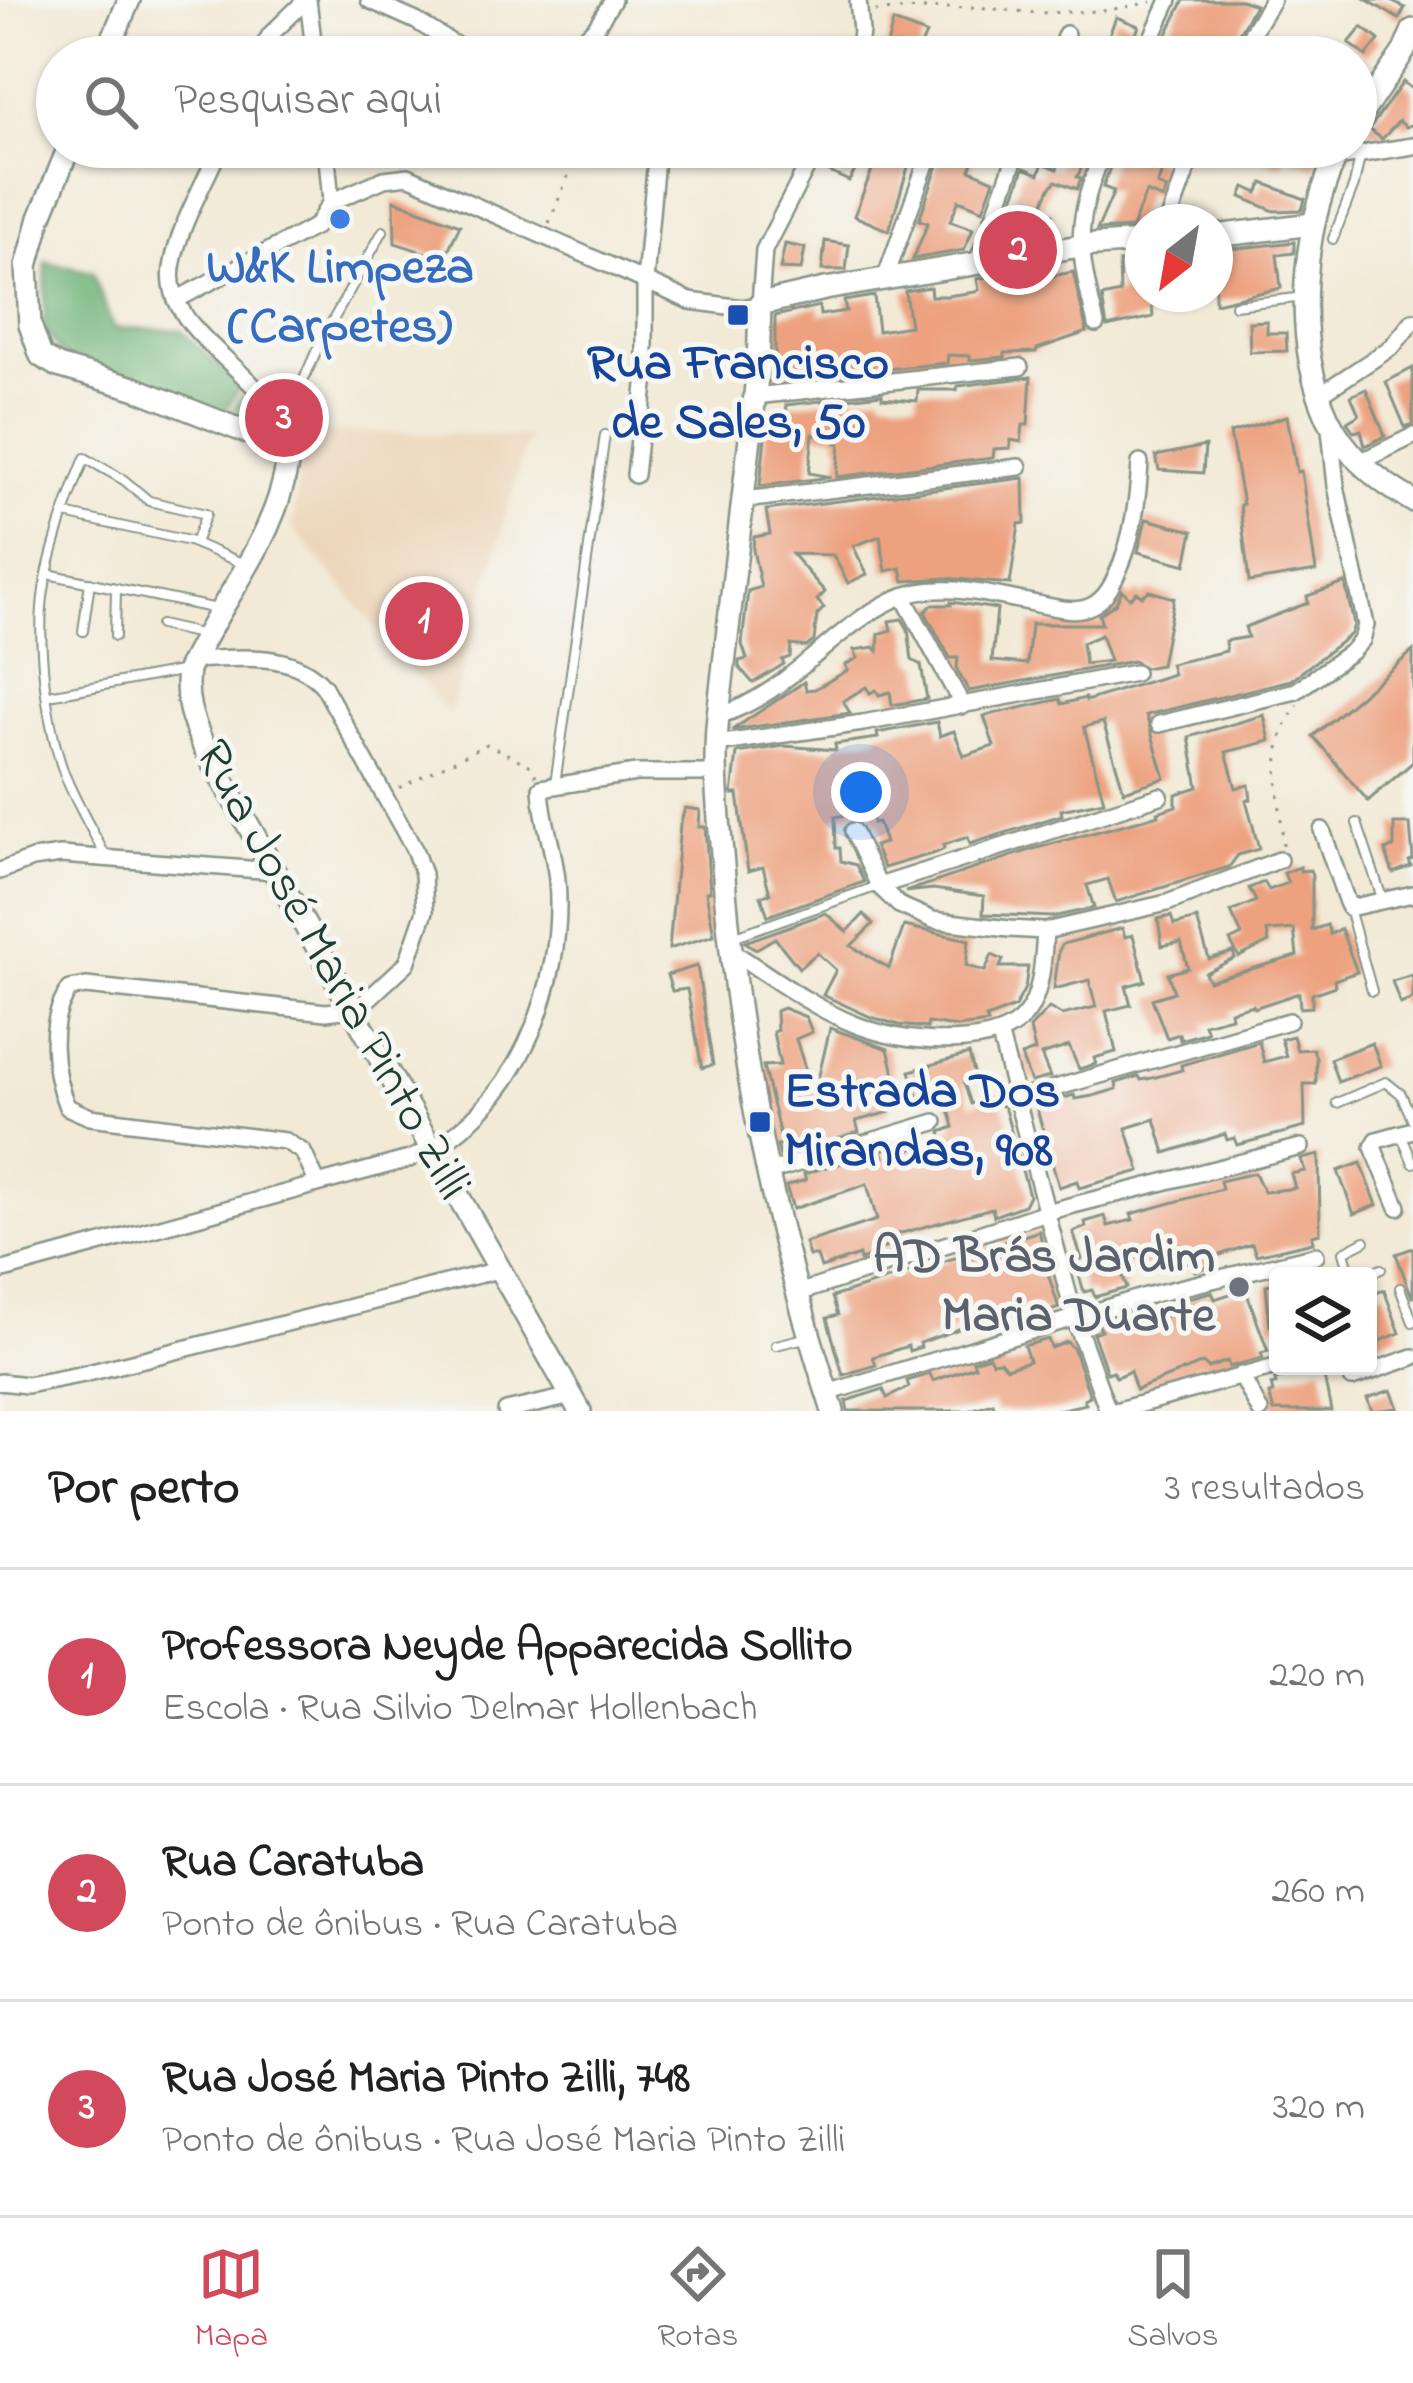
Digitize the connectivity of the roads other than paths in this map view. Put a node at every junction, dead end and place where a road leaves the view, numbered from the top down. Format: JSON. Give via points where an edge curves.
{"nodes":[{"id":1,"x":129,"y":0,"type":"edge"},
{"id":2,"x":307,"y":0,"type":"edge"},
{"id":3,"x":369,"y":0,"type":"edge"},
{"id":4,"x":613,"y":0,"type":"edge"},
{"id":5,"x":1164,"y":0,"type":"edge"},
{"id":6,"x":1272,"y":0,"type":"edge"},
{"id":7,"x":859,"y":6,"type":"edge"},
{"id":8,"x":1413,"y":30,"type":"edge"},
{"id":9,"x":114,"y":36,"type":"edge"},
{"id":10,"x":269,"y":36,"type":"edge"},
{"id":11,"x":312,"y":36,"type":"edge"},
{"id":12,"x":441,"y":36,"type":"edge"},
{"id":13,"x":586,"y":36,"type":"edge"},
{"id":14,"x":858,"y":36,"type":"edge"},
{"id":15,"x":1151,"y":36,"type":"edge"},
{"id":16,"x":1250,"y":36,"type":"edge"},
{"id":17,"x":1409,"y":50,"type":"edge"},
{"id":18,"x":1377,"y":93,"type":"edge"},
{"id":19,"x":1412,"y":148,"type":"edge"},
{"id":20,"x":1377,"y":151,"type":"edge"},
{"id":21,"x":60,"y":168,"type":"edge"},
{"id":22,"x":211,"y":168,"type":"edge"},
{"id":23,"x":328,"y":168,"type":"edge"},
{"id":24,"x":655,"y":168,"type":"edge"},
{"id":25,"x":806,"y":168,"type":"edge"},
{"id":26,"x":924,"y":168,"type":"edge"},
{"id":27,"x":1011,"y":168,"type":"edge"},
{"id":28,"x":1097,"y":168,"type":"edge"},
{"id":29,"x":1187,"y":168,"type":"edge"},
{"id":30,"x":1339,"y":168,"type":"edge"},
{"id":31,"x":1350,"y":168,"type":"edge"},
{"id":32,"x":331,"y":202,"type":"junction"},
{"id":33,"x":1174,"y":204,"type":"edge"},
{"id":34,"x":1312,"y":224,"type":"junction"},
{"id":35,"x":383,"y":231,"type":"dead end"},
{"id":36,"x":1233,"y":234,"type":"edge"},
{"id":37,"x":1334,"y":239,"type":"dead end"},
{"id":38,"x":1125,"y":243,"type":"edge"},
{"id":39,"x":1080,"y":246,"type":"junction"},
{"id":40,"x":976,"y":266,"type":"junction"},
{"id":41,"x":885,"y":279,"type":"junction"},
{"id":42,"x":645,"y":281,"type":"junction"},
{"id":43,"x":1306,"y":297,"type":"junction"},
{"id":44,"x":176,"y":300,"type":"junction"},
{"id":45,"x":760,"y":304,"type":"junction"},
{"id":46,"x":1235,"y":305,"type":"dead end"},
{"id":47,"x":1413,"y":321,"type":"edge"},
{"id":48,"x":1096,"y":324,"type":"dead end"},
{"id":49,"x":1413,"y":344,"type":"edge"},
{"id":50,"x":1391,"y":347,"type":"junction"},
{"id":51,"x":1020,"y":367,"type":"dead end"},
{"id":52,"x":1319,"y":394,"type":"junction"},
{"id":53,"x":755,"y":396,"type":"junction"},
{"id":54,"x":1329,"y":421,"type":"junction"},
{"id":55,"x":284,"y":423,"type":"junction"},
{"id":56,"x":605,"y":435,"type":"dead end"},
{"id":57,"x":1413,"y":436,"type":"edge"},
{"id":58,"x":289,"y":449,"type":"junction"},
{"id":59,"x":1360,"y":462,"type":"junction"},
{"id":60,"x":1140,"y":464,"type":"dead end"},
{"id":61,"x":1019,"y":467,"type":"dead end"},
{"id":62,"x":635,"y":475,"type":"dead end"},
{"id":63,"x":744,"y":500,"type":"junction"},
{"id":64,"x":1412,"y":502,"type":"edge"},
{"id":65,"x":65,"y":514,"type":"junction"},
{"id":66,"x":195,"y":543,"type":"junction"},
{"id":67,"x":247,"y":565,"type":"junction"},
{"id":68,"x":48,"y":574,"type":"junction"},
{"id":69,"x":90,"y":582,"type":"junction"},
{"id":70,"x":116,"y":588,"type":"junction"},
{"id":71,"x":903,"y":596,"type":"junction"},
{"id":72,"x":220,"y":610,"type":"junction"},
{"id":73,"x":160,"y":626,"type":"dead end"},
{"id":74,"x":83,"y":631,"type":"dead end"},
{"id":75,"x":205,"y":635,"type":"junction"},
{"id":76,"x":115,"y":636,"type":"dead end"},
{"id":77,"x":190,"y":665,"type":"junction"},
{"id":78,"x":1135,"y":673,"type":"dead end"},
{"id":79,"x":49,"y":694,"type":"junction"},
{"id":80,"x":963,"y":706,"type":"junction"},
{"id":81,"x":718,"y":716,"type":"junction"},
{"id":82,"x":1159,"y":724,"type":"dead end"},
{"id":83,"x":716,"y":744,"type":"junction"},
{"id":84,"x":716,"y":773,"type":"junction"},
{"id":85,"x":548,"y":786,"type":"junction"},
{"id":86,"x":1160,"y":796,"type":"dead end"},
{"id":87,"x":1357,"y":823,"type":"dead end"},
{"id":88,"x":1322,"y":830,"type":"dead end"},
{"id":89,"x":854,"y":831,"type":"dead end"},
{"id":90,"x":106,"y":857,"type":"junction"},
{"id":91,"x":1279,"y":860,"type":"road end"},
{"id":92,"x":0,"y":871,"type":"edge"},
{"id":93,"x":274,"y":871,"type":"junction"},
{"id":94,"x":879,"y":886,"type":"junction"},
{"id":95,"x":1413,"y":893,"type":"edge"},
{"id":96,"x":1384,"y":902,"type":"junction"},
{"id":97,"x":1349,"y":908,"type":"junction"},
{"id":98,"x":1046,"y":931,"type":"junction"},
{"id":99,"x":729,"y":944,"type":"junction"},
{"id":100,"x":1372,"y":991,"type":"dead end"},
{"id":101,"x":352,"y":1009,"type":"junction"},
{"id":102,"x":1289,"y":1021,"type":"dead end"},
{"id":103,"x":1000,"y":1036,"type":"junction"},
{"id":104,"x":1017,"y":1099,"type":"junction"},
{"id":105,"x":1336,"y":1102,"type":"dead end"},
{"id":106,"x":935,"y":1122,"type":"dead end"},
{"id":107,"x":1409,"y":1128,"type":"edge"},
{"id":108,"x":1301,"y":1147,"type":"dead end"},
{"id":109,"x":431,"y":1149,"type":"junction"},
{"id":110,"x":1413,"y":1163,"type":"edge"},
{"id":111,"x":766,"y":1173,"type":"junction"},
{"id":112,"x":317,"y":1182,"type":"junction"},
{"id":113,"x":1398,"y":1207,"type":"dead end"},
{"id":114,"x":1046,"y":1212,"type":"junction"},
{"id":115,"x":1365,"y":1241,"type":"dead end"},
{"id":116,"x":1316,"y":1255,"type":"dead end"},
{"id":117,"x":1349,"y":1267,"type":"edge"},
{"id":118,"x":1381,"y":1269,"type":"dead end"},
{"id":119,"x":498,"y":1270,"type":"junction"},
{"id":120,"x":0,"y":1271,"type":"edge"},
{"id":121,"x":1377,"y":1271,"type":"edge"},
{"id":122,"x":1400,"y":1288,"type":"dead end"},
{"id":123,"x":795,"y":1294,"type":"junction"},
{"id":124,"x":1076,"y":1319,"type":"junction"},
{"id":125,"x":1413,"y":1322,"type":"edge"},
{"id":126,"x":809,"y":1337,"type":"junction"},
{"id":127,"x":776,"y":1345,"type":"dead end"},
{"id":128,"x":1413,"y":1357,"type":"edge"},
{"id":129,"x":1377,"y":1367,"type":"edge"},
{"id":130,"x":1269,"y":1368,"type":"edge"},
{"id":131,"x":1241,"y":1375,"type":"junction"},
{"id":132,"x":0,"y":1382,"type":"edge"},
{"id":133,"x":830,"y":1402,"type":"edge"},
{"id":134,"x":576,"y":1403,"type":"edge"},
{"id":135,"x":1122,"y":1410,"type":"edge"},
{"id":136,"x":506,"y":1411,"type":"edge"},
{"id":137,"x":1260,"y":1411,"type":"edge"}],
"edges":[{"from":1,"to":9,"type":"street"},
{"from":2,"to":10,"type":"street"},
{"from":2,"to":11,"type":"street"},
{"from":3,"to":12,"type":"street"},
{"from":4,"to":13,"type":"street"},
{"from":5,"to":15,"type":"street"},
{"from":6,"to":16,"type":"street"},
{"from":7,"to":14,"type":"street"},
{"from":8,"to":17,"type":"street"},
{"from":17,"to":18,"type":"street"},
{"from":19,"to":20,"type":"street"},
{"from":21,"to":58,"type":"street","via":[[28,266],[29,325],[41,356]]},
{"from":22,"to":44,"type":"street","via":[[176,252]]},
{"from":23,"to":32,"type":"street"},
{"from":24,"to":42,"type":"street"},
{"from":25,"to":45,"type":"street","via":[[764,250]]},
{"from":26,"to":41,"type":"street"},
{"from":27,"to":40,"type":"street"},
{"from":28,"to":39,"type":"street","via":[[1081,214]]},
{"from":29,"to":33,"type":"street"},
{"from":30,"to":34,"type":"street"},
{"from":31,"to":37,"type":"lane","via":[[1354,185]]},
{"from":32,"to":42,"type":"street","via":[[408,176]]},
{"from":32,"to":44,"type":"street","via":[[305,234]]},
{"from":34,"to":36,"type":"street"},
{"from":34,"to":43,"type":"street"},
{"from":35,"to":55,"type":"lane"},
{"from":38,"to":39,"type":"street"},
{"from":39,"to":40,"type":"street"},
{"from":39,"to":48,"type":"street"},
{"from":40,"to":41,"type":"street"},
{"from":41,"to":45,"type":"street"},
{"from":42,"to":45,"type":"street","via":[[690,301]]},
{"from":42,"to":62,"type":"street"},
{"from":43,"to":46,"type":"lane"},
{"from":43,"to":52,"type":"street"},
{"from":44,"to":55,"type":"street"},
{"from":45,"to":53,"type":"street"},
{"from":47,"to":50,"type":"street"},
{"from":49,"to":50,"type":"street"},
{"from":50,"to":52,"type":"street"},
{"from":51,"to":53,"type":"street"},
{"from":52,"to":54,"type":"street"},
{"from":53,"to":63,"type":"street"},
{"from":54,"to":59,"type":"street"},
{"from":54,"to":82,"type":"street","via":[[1363,640],[1286,695]]},
{"from":55,"to":58,"type":"street"},
{"from":56,"to":85,"type":"lane"},
{"from":57,"to":59,"type":"street"},
{"from":58,"to":67,"type":"street","via":[[277,512]]},
{"from":59,"to":64,"type":"street"},
{"from":60,"to":71,"type":"street","via":[[1125,554],[1094,605],[1067,610],[945,590]]},
{"from":61,"to":63,"type":"street"},
{"from":63,"to":81,"type":"street"},
{"from":65,"to":66,"type":"lane"},
{"from":65,"to":66,"type":"lane","via":[[85,458],[148,500],[206,514]]},
{"from":65,"to":68,"type":"lane"},
{"from":66,"to":67,"type":"lane"},
{"from":67,"to":72,"type":"street"},
{"from":68,"to":69,"type":"lane"},
{"from":68,"to":79,"type":"lane","via":[[42,606]]},
{"from":69,"to":70,"type":"lane"},
{"from":69,"to":74,"type":"lane"},
{"from":70,"to":72,"type":"lane"},
{"from":70,"to":76,"type":"lane"},
{"from":71,"to":80,"type":"street"},
{"from":71,"to":81,"type":"street","via":[[760,699]]},
{"from":72,"to":75,"type":"street"},
{"from":73,"to":75,"type":"lane"},
{"from":75,"to":77,"type":"street"},
{"from":77,"to":79,"type":"lane"},
{"from":77,"to":93,"type":"street","name":"Rua José Maria Pinto Zilli","via":[[188,712]]},
{"from":77,"to":101,"type":"street","via":[[269,659],[306,669],[324,687],[424,874],[425,911],[407,963]]},
{"from":78,"to":80,"type":"street"},
{"from":79,"to":90,"type":"lane","via":[[63,768]]},
{"from":80,"to":83,"type":"street"},
{"from":81,"to":83,"type":"street"},
{"from":83,"to":84,"type":"street"},
{"from":84,"to":85,"type":"street","via":[[636,773]]},
{"from":84,"to":99,"type":"street"},
{"from":85,"to":109,"type":"street","via":[[557,881],[545,990],[504,1083]]},
{"from":86,"to":94,"type":"street"},
{"from":87,"to":96,"type":"lane"},
{"from":88,"to":97,"type":"street"},
{"from":89,"to":94,"type":"street"},
{"from":90,"to":92,"type":"street","via":[[32,859]]},
{"from":90,"to":93,"type":"street"},
{"from":91,"to":98,"type":"street","via":[[1191,897]]},
{"from":93,"to":101,"type":"street","name":"Rua José Maria Pinto Zilli"},
{"from":94,"to":98,"type":"street","via":[[933,920]]},
{"from":94,"to":99,"type":"lane"},
{"from":95,"to":96,"type":"street"},
{"from":96,"to":97,"type":"street"},
{"from":97,"to":100,"type":"lane"},
{"from":98,"to":103,"type":"street","via":[[1033,1005]]},
{"from":99,"to":103,"type":"street","via":[[859,1029],[922,1041]]},
{"from":99,"to":111,"type":"street"},
{"from":101,"to":109,"type":"street","name":"Rua José Maria Pinto Zilli"},
{"from":101,"to":112,"type":"street","via":[[309,1012],[86,986],[70,989],[56,1018],[60,1085],[73,1111],[285,1141],[303,1152]]},
{"from":102,"to":104,"type":"street"},
{"from":103,"to":104,"type":"street"},
{"from":104,"to":114,"type":"street"},
{"from":105,"to":107,"type":"lane","via":[[1386,1082],[1401,1094]]},
{"from":106,"to":111,"type":"street"},
{"from":107,"to":110,"type":"lane"},
{"from":107,"to":113,"type":"street","via":[[1373,1147]]},
{"from":108,"to":114,"type":"street"},
{"from":109,"to":112,"type":"street"},
{"from":109,"to":119,"type":"street","name":"Rua José Maria Pinto Zilli"},
{"from":111,"to":123,"type":"street"},
{"from":112,"to":120,"type":"street"},
{"from":114,"to":123,"type":"street"},
{"from":114,"to":124,"type":"street"},
{"from":115,"to":117,"type":"lane","via":[[1344,1252]]},
{"from":116,"to":124,"type":"street"},
{"from":118,"to":121,"type":"lane"},
{"from":119,"to":132,"type":"street","via":[[63,1379]]},
{"from":119,"to":134,"type":"street","name":"Rua José Maria Pinto Zilli"},
{"from":122,"to":125,"type":"lane"},
{"from":123,"to":126,"type":"street"},
{"from":124,"to":133,"type":"street"},
{"from":124,"to":135,"type":"street"},
{"from":126,"to":127,"type":"lane"},
{"from":126,"to":133,"type":"street"},
{"from":128,"to":129,"type":"street"},
{"from":130,"to":131,"type":"street"},
{"from":131,"to":135,"type":"street"},
{"from":131,"to":137,"type":"street"},
{"from":134,"to":136,"type":"street"}]}
